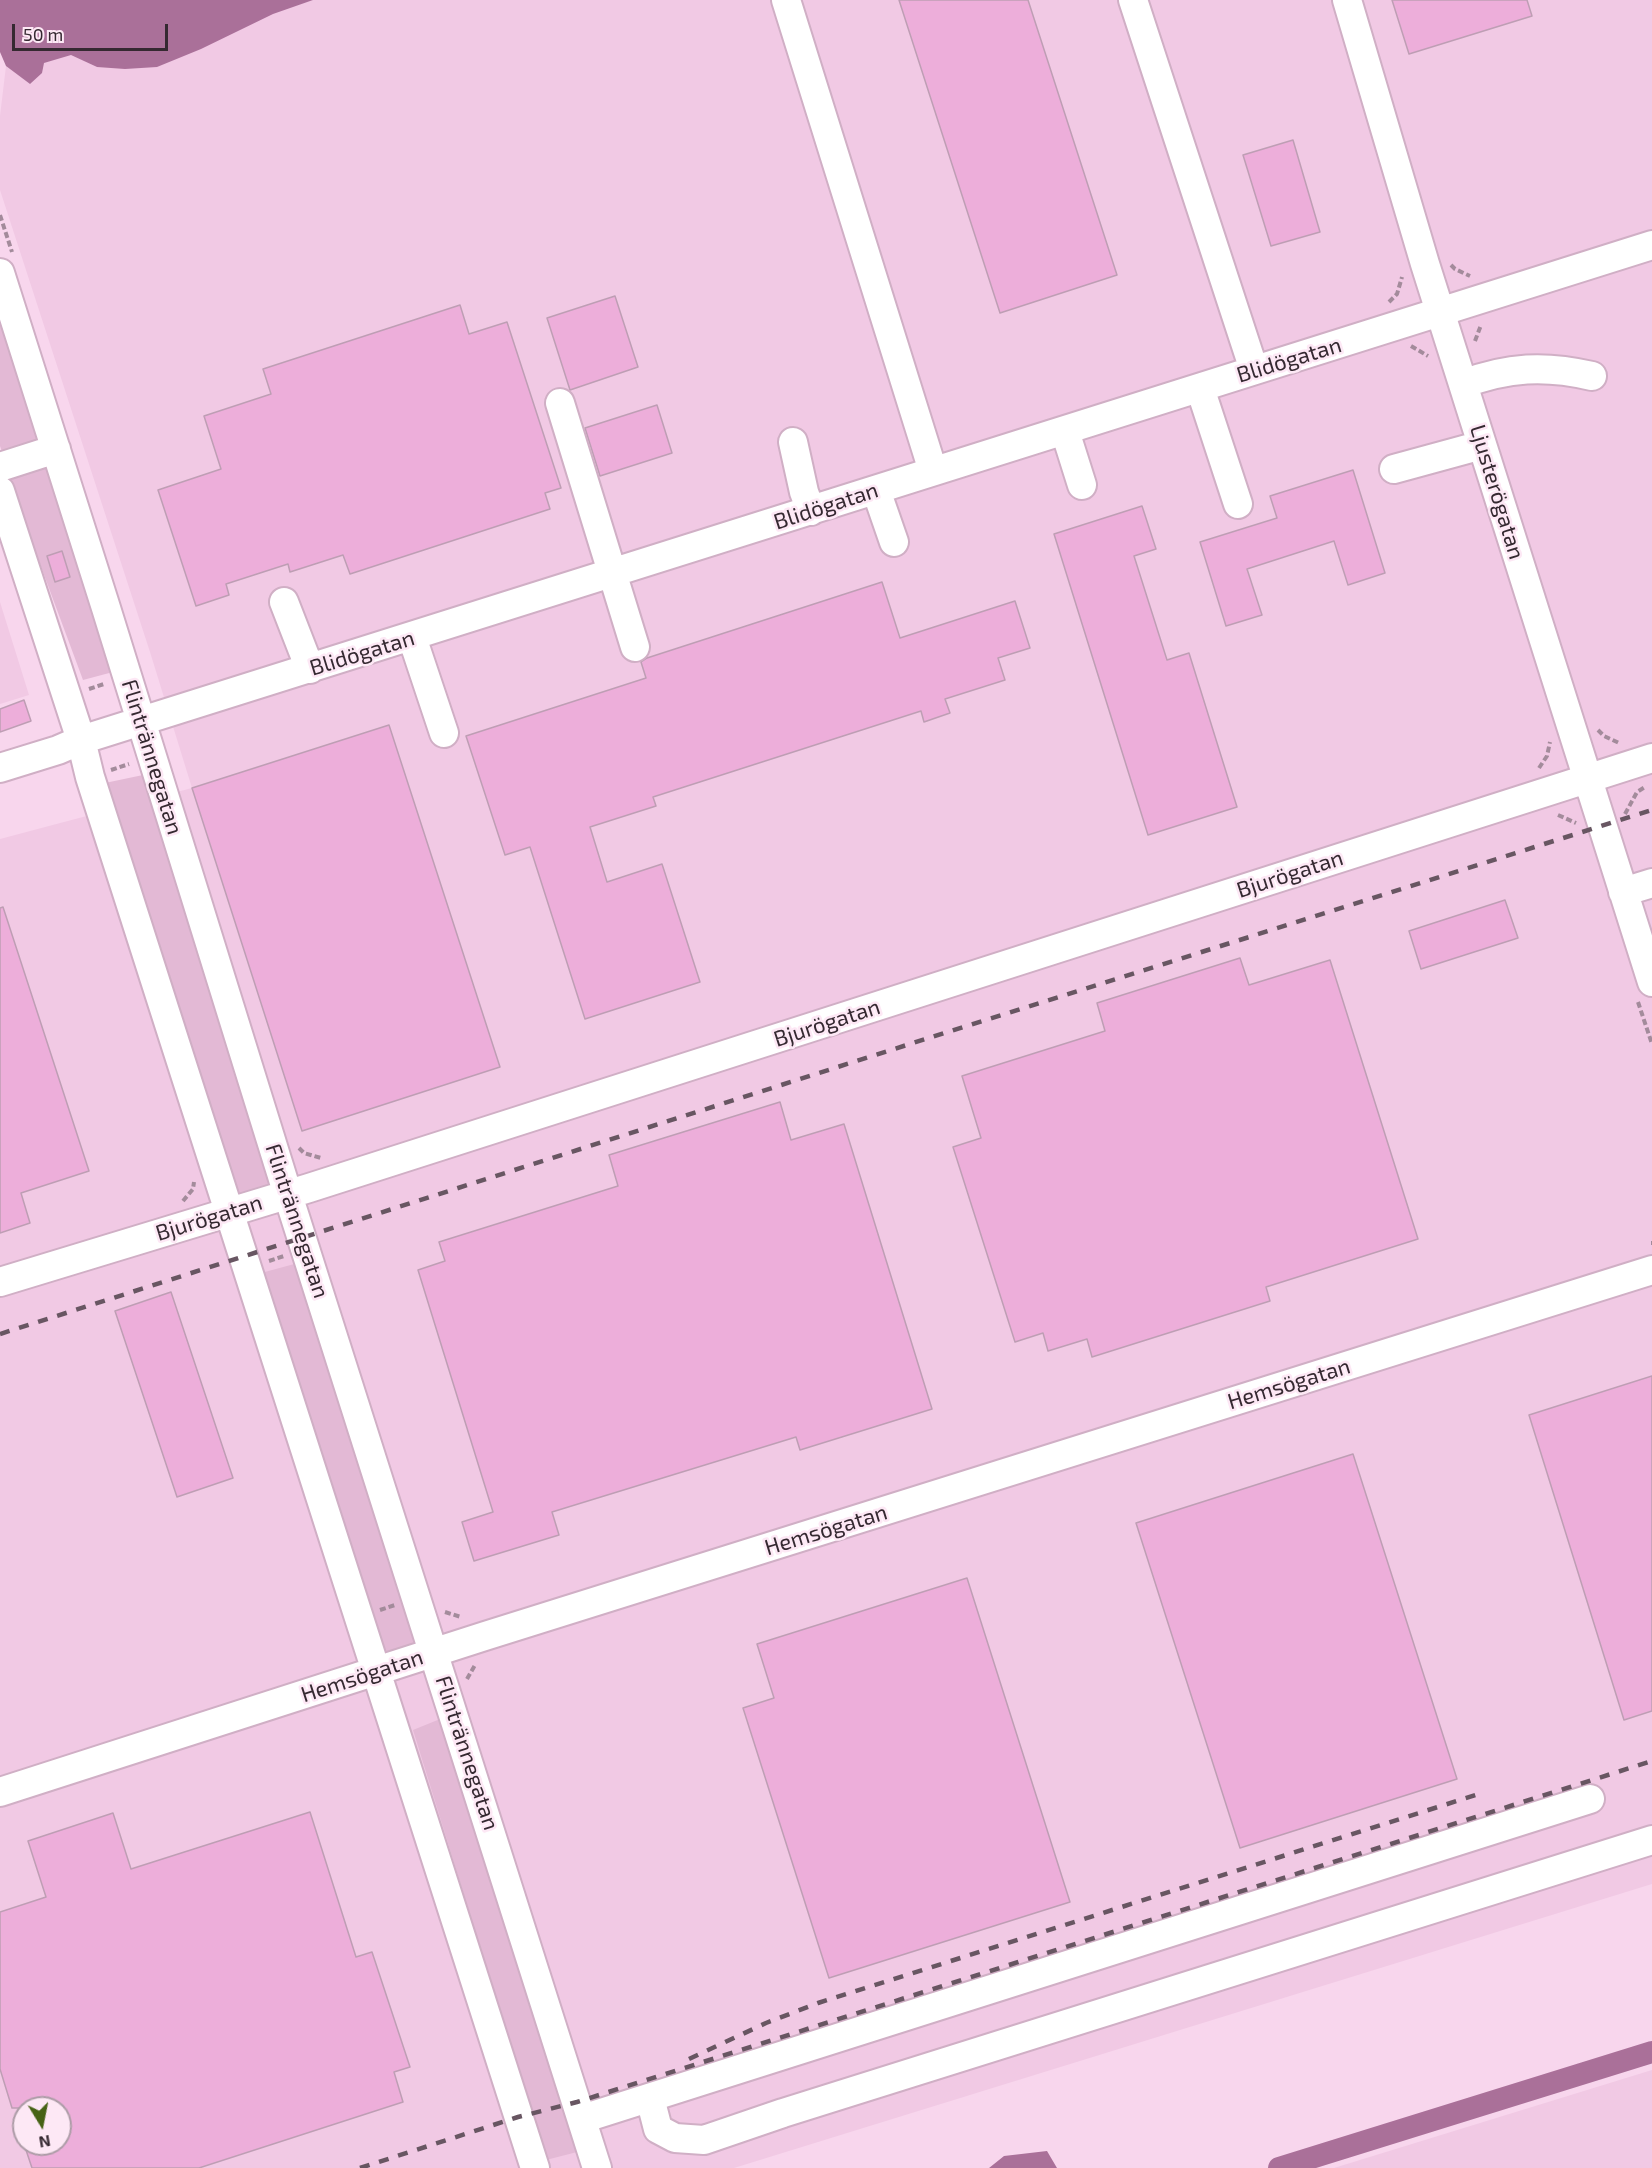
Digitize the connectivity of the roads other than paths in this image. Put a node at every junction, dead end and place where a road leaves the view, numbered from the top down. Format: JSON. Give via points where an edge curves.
{"nodes":[{"id":1,"x":786,"y":0,"type":"edge"},
{"id":2,"x":1133,"y":0,"type":"edge"},
{"id":3,"x":1347,"y":0,"type":"edge"},
{"id":4,"x":1652,"y":245,"type":"edge"},
{"id":5,"x":0,"y":273,"type":"edge"},
{"id":6,"x":1441,"y":312,"type":"junction"},
{"id":7,"x":1254,"y":370,"type":"junction"},
{"id":8,"x":1592,"y":376,"type":"dead end"},
{"id":9,"x":1472,"y":380,"type":"junction"},
{"id":10,"x":1200,"y":388,"type":"junction"},
{"id":11,"x":560,"y":403,"type":"dead end"},
{"id":12,"x":1065,"y":431,"type":"junction"},
{"id":13,"x":794,"y":441,"type":"dead end"},
{"id":14,"x":1482,"y":445,"type":"junction"},
{"id":15,"x":56,"y":449,"type":"junction"},
{"id":16,"x":0,"y":467,"type":"edge"},
{"id":17,"x":1394,"y":469,"type":"dead end"},
{"id":18,"x":933,"y":471,"type":"junction"},
{"id":19,"x":1082,"y":485,"type":"dead end"},
{"id":20,"x":0,"y":490,"type":"edge"},
{"id":21,"x":876,"y":490,"type":"junction"},
{"id":22,"x":1238,"y":504,"type":"dead end"},
{"id":23,"x":811,"y":511,"type":"junction"},
{"id":24,"x":894,"y":542,"type":"dead end"},
{"id":25,"x":612,"y":574,"type":"junction"},
{"id":26,"x":284,"y":602,"type":"dead end"},
{"id":27,"x":412,"y":637,"type":"junction"},
{"id":28,"x":635,"y":647,"type":"dead end"},
{"id":29,"x":310,"y":669,"type":"junction"},
{"id":30,"x":141,"y":721,"type":"junction"},
{"id":31,"x":444,"y":733,"type":"dead end"},
{"id":32,"x":81,"y":740,"type":"junction"},
{"id":33,"x":1652,"y":758,"type":"edge"},
{"id":34,"x":0,"y":768,"type":"edge"},
{"id":35,"x":1588,"y":778,"type":"junction"},
{"id":36,"x":1652,"y":882,"type":"edge"},
{"id":37,"x":1623,"y":892,"type":"junction"},
{"id":38,"x":1645,"y":991,"type":"edge"},
{"id":39,"x":288,"y":1194,"type":"junction"},
{"id":40,"x":228,"y":1212,"type":"junction"},
{"id":41,"x":1652,"y":1252,"type":"edge"},
{"id":42,"x":0,"y":1282,"type":"edge"},
{"id":43,"x":435,"y":1652,"type":"junction"},
{"id":44,"x":376,"y":1671,"type":"junction"},
{"id":45,"x":0,"y":1792,"type":"edge"},
{"id":46,"x":1590,"y":1799,"type":"dead end"},
{"id":47,"x":1652,"y":1840,"type":"edge"},
{"id":48,"x":650,"y":2098,"type":"junction"},
{"id":49,"x":582,"y":2119,"type":"junction"},
{"id":50,"x":535,"y":2168,"type":"edge"},
{"id":51,"x":597,"y":2168,"type":"edge"}],
"edges":[{"from":1,"to":18,"type":"street"},
{"from":2,"to":7,"type":"street"},
{"from":3,"to":6,"type":"street","name":"Ljusterögatan"},
{"from":4,"to":6,"type":"street","name":"Blidögatan"},
{"from":5,"to":15,"type":"street","name":"Flintrännegatan"},
{"from":6,"to":7,"type":"street","name":"Blidögatan"},
{"from":6,"to":9,"type":"street","name":"Ljusterögatan"},
{"from":7,"to":10,"type":"street","name":"Blidögatan"},
{"from":8,"to":9,"type":"street","via":[[1562,369],[1531,368]]},
{"from":9,"to":14,"type":"street","name":"Ljusterögatan"},
{"from":10,"to":12,"type":"street","name":"Blidögatan"},
{"from":10,"to":22,"type":"street"},
{"from":11,"to":25,"type":"street"},
{"from":12,"to":18,"type":"street","name":"Blidögatan"},
{"from":12,"to":19,"type":"street"},
{"from":13,"to":23,"type":"street"},
{"from":14,"to":17,"type":"street"},
{"from":14,"to":35,"type":"street","name":"Ljusterögatan"},
{"from":15,"to":16,"type":"street"},
{"from":15,"to":30,"type":"street","name":"Flintrännegatan"},
{"from":18,"to":21,"type":"street","name":"Blidögatan"},
{"from":20,"to":32,"type":"street"},
{"from":21,"to":23,"type":"street","name":"Blidögatan"},
{"from":21,"to":24,"type":"street"},
{"from":23,"to":25,"type":"street","name":"Blidögatan"},
{"from":25,"to":27,"type":"street","name":"Blidögatan"},
{"from":25,"to":28,"type":"street"},
{"from":26,"to":29,"type":"street"},
{"from":27,"to":29,"type":"street","name":"Blidögatan"},
{"from":27,"to":31,"type":"street"},
{"from":29,"to":30,"type":"street","name":"Blidögatan"},
{"from":30,"to":32,"type":"street","name":"Blidögatan"},
{"from":30,"to":39,"type":"street","name":"Flintrännegatan"},
{"from":32,"to":34,"type":"street","name":"Blidögatan"},
{"from":32,"to":40,"type":"street"},
{"from":33,"to":35,"type":"street","name":"Bjurögatan"},
{"from":35,"to":37,"type":"street","name":"Ljusterögatan"},
{"from":35,"to":39,"type":"street","name":"Bjurögatan"},
{"from":36,"to":37,"type":"street"},
{"from":37,"to":38,"type":"street","name":"Ljusterögatan"},
{"from":39,"to":40,"type":"street","name":"Bjurögatan"},
{"from":39,"to":43,"type":"street","name":"Flintrännegatan"},
{"from":40,"to":42,"type":"street","name":"Bjurögatan"},
{"from":40,"to":44,"type":"street"},
{"from":41,"to":43,"type":"street","name":"Hemsögatan"},
{"from":43,"to":44,"type":"street","name":"Hemsögatan"},
{"from":43,"to":49,"type":"street","name":"Flintrännegatan"},
{"from":44,"to":45,"type":"street","name":"Hemsögatan"},
{"from":44,"to":50,"type":"street"},
{"from":46,"to":48,"type":"street"},
{"from":47,"to":48,"type":"street","via":[[704,2140],[675,2138],[658,2129]]},
{"from":48,"to":49,"type":"street"},
{"from":49,"to":51,"type":"street","name":"Flintrännegatan"}]}
